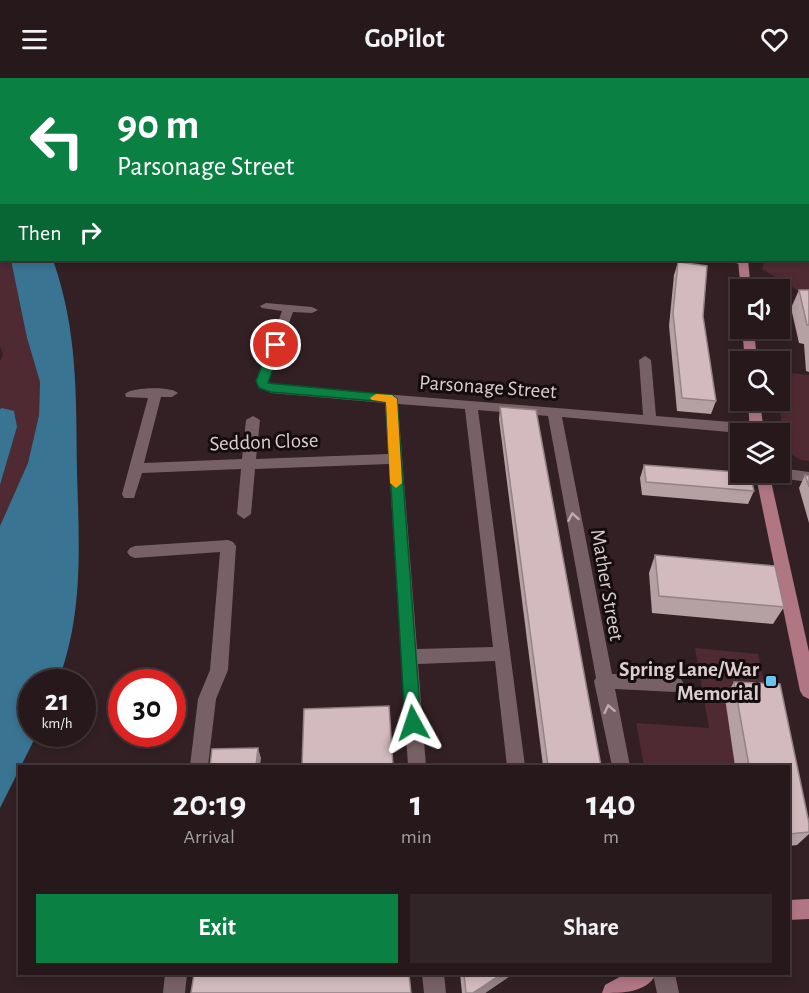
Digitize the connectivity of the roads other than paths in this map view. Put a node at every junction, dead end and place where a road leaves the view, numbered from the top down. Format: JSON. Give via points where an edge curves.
{"nodes":[{"id":1,"x":743,"y":261,"type":"edge"},
{"id":2,"x":744,"y":279,"type":"edge"},
{"id":3,"x":266,"y":306,"type":"dead end"},
{"id":4,"x":290,"y":308,"type":"junction"},
{"id":5,"x":312,"y":310,"type":"dead end"},
{"id":6,"x":645,"y":360,"type":"dead end"},
{"id":7,"x":172,"y":393,"type":"dead end"},
{"id":8,"x":131,"y":394,"type":"dead end"},
{"id":9,"x":155,"y":394,"type":"junction"},
{"id":10,"x":392,"y":399,"type":"junction"},
{"id":11,"x":471,"y":404,"type":"junction"},
{"id":12,"x":554,"y":411,"type":"junction"},
{"id":13,"x":650,"y":419,"type":"junction"},
{"id":14,"x":253,"y":420,"type":"dead end"},
{"id":15,"x":730,"y":428,"type":"edge"},
{"id":16,"x":394,"y":459,"type":"junction"},
{"id":17,"x":249,"y":464,"type":"junction"},
{"id":18,"x":136,"y":468,"type":"junction"},
{"id":19,"x":790,"y":474,"type":"edge"},
{"id":20,"x":809,"y":477,"type":"edge"},
{"id":21,"x":764,"y":483,"type":"edge"},
{"id":22,"x":129,"y":494,"type":"dead end"},
{"id":23,"x":244,"y":514,"type":"dead end"},
{"id":24,"x":135,"y":552,"type":"dead end"},
{"id":25,"x":502,"y":654,"type":"junction"},
{"id":26,"x":408,"y":657,"type":"junction"},
{"id":27,"x":603,"y":681,"type":"junction"},
{"id":28,"x":675,"y":684,"type":"dead end"},
{"id":29,"x":809,"y":691,"type":"edge"},
{"id":30,"x":199,"y":765,"type":"edge"},
{"id":31,"x":417,"y":765,"type":"edge"},
{"id":32,"x":516,"y":765,"type":"edge"},
{"id":33,"x":621,"y":765,"type":"edge"},
{"id":34,"x":809,"y":909,"type":"edge"},
{"id":35,"x":790,"y":910,"type":"edge"},
{"id":36,"x":176,"y":975,"type":"edge"},
{"id":37,"x":433,"y":975,"type":"edge"},
{"id":38,"x":643,"y":975,"type":"edge"},
{"id":39,"x":664,"y":975,"type":"edge"},
{"id":40,"x":174,"y":993,"type":"edge"},
{"id":41,"x":435,"y":993,"type":"edge"},
{"id":42,"x":613,"y":993,"type":"edge"},
{"id":43,"x":668,"y":993,"type":"edge"}],
"edges":[{"from":1,"to":2,"type":"main road"},
{"from":3,"to":4,"type":"street"},
{"from":4,"to":5,"type":"street"},
{"from":4,"to":10,"type":"street","name":"Parsonage Street","via":[[263,386]]},
{"from":6,"to":13,"type":"street"},
{"from":7,"to":9,"type":"street"},
{"from":8,"to":9,"type":"street"},
{"from":9,"to":18,"type":"street"},
{"from":10,"to":11,"type":"street","name":"Parsonage Street"},
{"from":10,"to":16,"type":"street"},
{"from":11,"to":12,"type":"street","name":"Parsonage Street"},
{"from":11,"to":25,"type":"street"},
{"from":12,"to":13,"type":"street","name":"Parsonage Street"},
{"from":27,"to":12,"type":"street","name":"Mather Street","one_way":true},
{"from":13,"to":15,"type":"street","name":"Parsonage Street"},
{"from":14,"to":17,"type":"street"},
{"from":16,"to":17,"type":"street","name":"Seddon Close"},
{"from":16,"to":26,"type":"street"},
{"from":17,"to":18,"type":"street","name":"Seddon Close"},
{"from":17,"to":23,"type":"street"},
{"from":18,"to":22,"type":"street"},
{"from":19,"to":20,"type":"street"},
{"from":21,"to":29,"type":"main road"},
{"from":24,"to":30,"type":"street","via":[[228,546],[219,670],[207,699]]},
{"from":25,"to":26,"type":"street"},
{"from":25,"to":32,"type":"street"},
{"from":26,"to":31,"type":"street"},
{"from":27,"to":28,"type":"street"},
{"from":33,"to":27,"type":"street","name":"Mather Street","one_way":true},
{"from":34,"to":35,"type":"main road"},
{"from":36,"to":40,"type":"street"},
{"from":37,"to":41,"type":"street"},
{"from":38,"to":42,"type":"main road"},
{"from":39,"to":43,"type":"street"}]}
